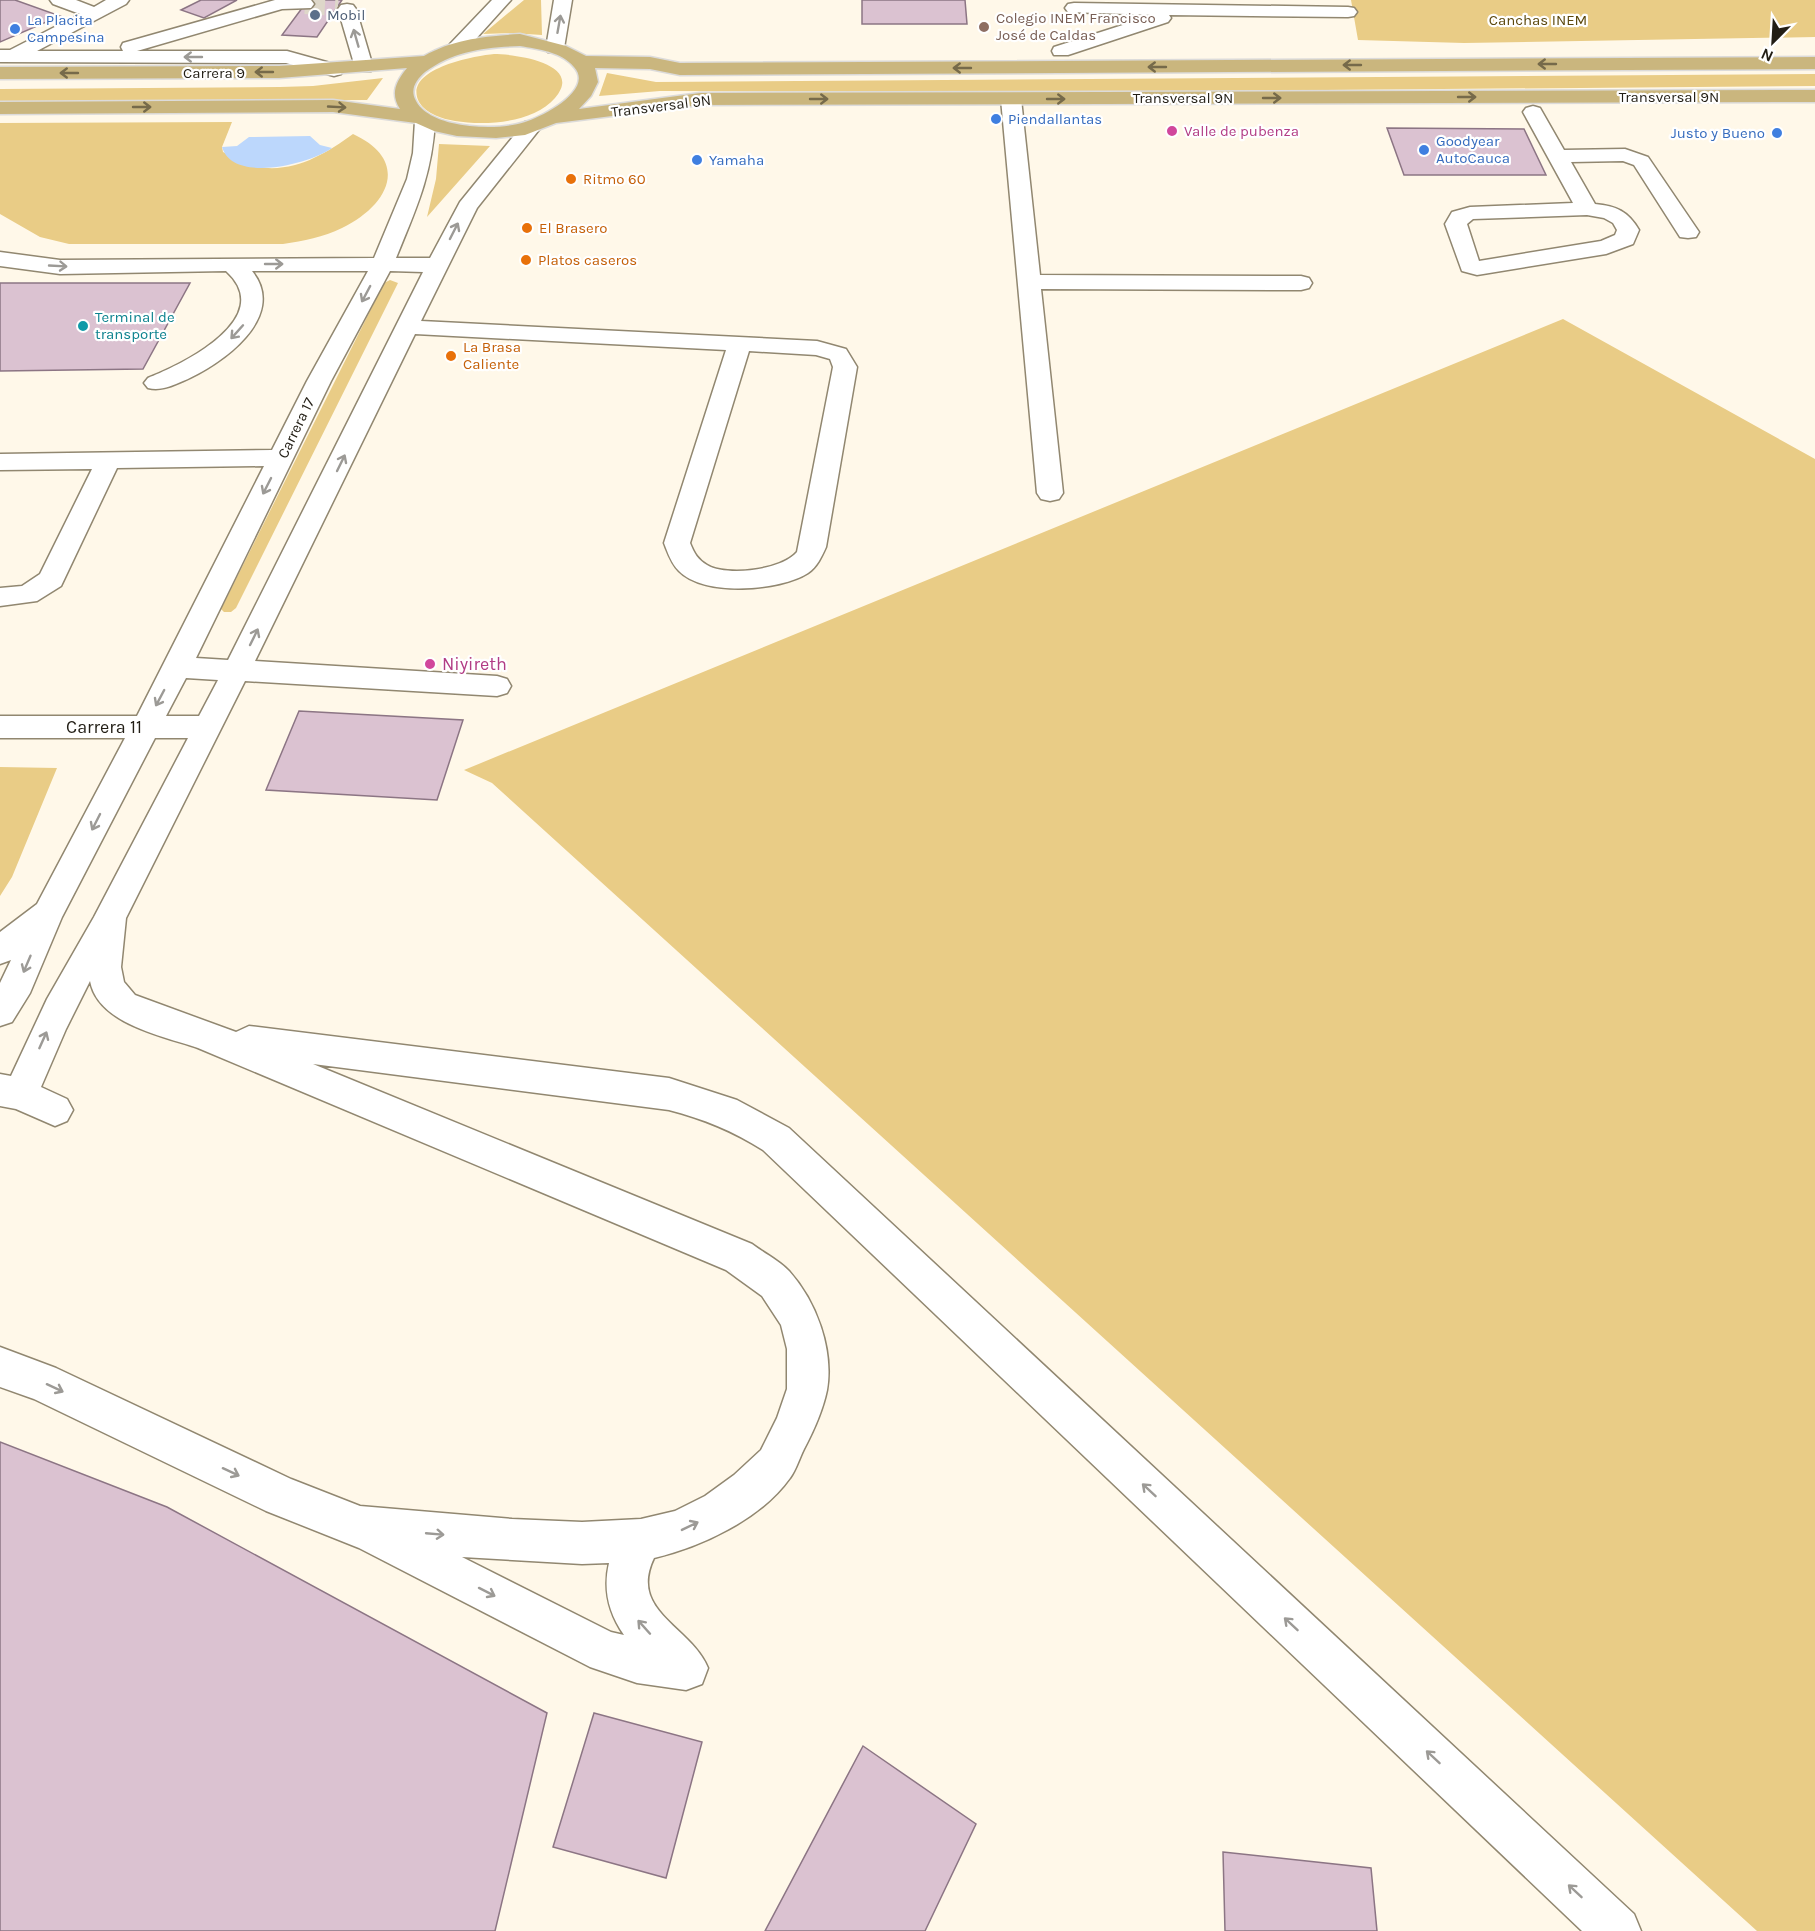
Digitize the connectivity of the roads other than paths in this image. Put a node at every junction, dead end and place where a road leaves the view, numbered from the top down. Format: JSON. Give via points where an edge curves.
{"nodes":[{"id":1,"x":59,"y":0,"type":"edge"},
{"id":2,"x":120,"y":0,"type":"edge"},
{"id":3,"x":502,"y":0,"type":"edge"},
{"id":4,"x":563,"y":0,"type":"edge"},
{"id":5,"x":282,"y":2,"type":"edge"},
{"id":6,"x":305,"y":4,"type":"dead end"},
{"id":7,"x":346,"y":5,"type":"edge"},
{"id":8,"x":1074,"y":8,"type":"dead end"},
{"id":9,"x":1187,"y":9,"type":"junction"},
{"id":10,"x":1348,"y":12,"type":"dead end"},
{"id":11,"x":94,"y":13,"type":"junction"},
{"id":12,"x":457,"y":48,"type":"junction"},
{"id":13,"x":555,"y":48,"type":"junction"},
{"id":14,"x":1815,"y":50,"type":"edge"},
{"id":15,"x":1061,"y":51,"type":"junction"},
{"id":16,"x":6,"y":56,"type":"edge"},
{"id":17,"x":96,"y":56,"type":"junction"},
{"id":18,"x":428,"y":61,"type":"junction"},
{"id":19,"x":581,"y":62,"type":"junction"},
{"id":20,"x":650,"y":63,"type":"junction"},
{"id":21,"x":1815,"y":63,"type":"edge"},
{"id":22,"x":364,"y":67,"type":"junction"},
{"id":23,"x":334,"y":70,"type":"junction"},
{"id":24,"x":0,"y":73,"type":"edge"},
{"id":25,"x":1815,"y":96,"type":"edge"},
{"id":26,"x":1012,"y":107,"type":"junction"},
{"id":27,"x":0,"y":108,"type":"edge"},
{"id":28,"x":1815,"y":111,"type":"edge"},
{"id":29,"x":1533,"y":112,"type":"junction"},
{"id":30,"x":421,"y":119,"type":"junction"},
{"id":31,"x":542,"y":122,"type":"junction"},
{"id":32,"x":1558,"y":156,"type":"junction"},
{"id":33,"x":1587,"y":209,"type":"junction"},
{"id":34,"x":1688,"y":232,"type":"dead end"},
{"id":35,"x":0,"y":259,"type":"edge"},
{"id":36,"x":232,"y":264,"type":"junction"},
{"id":37,"x":383,"y":264,"type":"junction"},
{"id":38,"x":436,"y":265,"type":"junction"},
{"id":39,"x":1029,"y":282,"type":"junction"},
{"id":40,"x":1301,"y":283,"type":"dead end"},
{"id":41,"x":408,"y":327,"type":"junction"},
{"id":42,"x":740,"y":343,"type":"junction"},
{"id":43,"x":156,"y":383,"type":"dead end"},
{"id":44,"x":281,"y":458,"type":"junction"},
{"id":45,"x":108,"y":460,"type":"junction"},
{"id":46,"x":0,"y":462,"type":"edge"},
{"id":47,"x":1050,"y":493,"type":"dead end"},
{"id":48,"x":0,"y":597,"type":"edge"},
{"id":49,"x":177,"y":668,"type":"junction"},
{"id":50,"x":237,"y":671,"type":"junction"},
{"id":51,"x":497,"y":686,"type":"dead end"},
{"id":52,"x":0,"y":726,"type":"edge"},
{"id":53,"x":145,"y":726,"type":"junction"},
{"id":54,"x":209,"y":727,"type":"junction"},
{"id":55,"x":48,"y":913,"type":"junction"},
{"id":56,"x":110,"y":918,"type":"junction"},
{"id":57,"x":0,"y":950,"type":"edge"},
{"id":58,"x":0,"y":1012,"type":"edge"},
{"id":59,"x":207,"y":1036,"type":"junction"},
{"id":60,"x":10,"y":1092,"type":"edge"},
{"id":61,"x":55,"y":1110,"type":"dead end"},
{"id":62,"x":0,"y":1367,"type":"edge"},
{"id":63,"x":360,"y":1527,"type":"junction"},
{"id":64,"x":641,"y":1540,"type":"junction"},
{"id":65,"x":1617,"y":1931,"type":"edge"}],
"edges":[{"from":1,"to":11,"type":"street"},
{"from":2,"to":11,"type":"street"},
{"from":3,"to":12,"type":"street"},
{"from":13,"to":4,"type":"street","one_way":true},
{"from":5,"to":6,"type":"street"},
{"from":5,"to":17,"type":"street"},
{"from":22,"to":7,"type":"street","one_way":true},
{"from":8,"to":9,"type":"street"},
{"from":9,"to":10,"type":"street"},
{"from":9,"to":15,"type":"street"},
{"from":11,"to":16,"type":"street"},
{"from":12,"to":13,"type":"main road","via":[[520,40]]},
{"from":12,"to":18,"type":"main road"},
{"from":13,"to":19,"type":"main road"},
{"from":14,"to":15,"type":"main road","name":"Transversal 9N"},
{"from":15,"to":20,"type":"main road","name":"Transversal 9N","via":[[681,53]]},
{"from":16,"to":17,"type":"street"},
{"from":23,"to":17,"type":"street","one_way":true,"via":[[287,57]]},
{"from":18,"to":22,"type":"main road","name":"Carrera 9"},
{"from":18,"to":30,"type":"main road","via":[[413,71],[402,95],[406,106]]},
{"from":19,"to":20,"type":"main road","name":"Transversal 9N"},
{"from":19,"to":31,"type":"main road","via":[[589,79],[586,90],[578,100]]},
{"from":21,"to":20,"type":"main road","name":"Transversal 9N","one_way":true,"via":[[703,69]]},
{"from":22,"to":23,"type":"main road","name":"Carrera 9"},
{"from":23,"to":24,"type":"main road","name":"Carrera 9","one_way":true},
{"from":26,"to":25,"type":"main road","name":"Transversal 9N","one_way":true},
{"from":26,"to":29,"type":"main road"},
{"from":31,"to":26,"type":"main road","name":"Transversal 9N","one_way":true,"via":[[610,112]]},
{"from":26,"to":39,"type":"street"},
{"from":27,"to":30,"type":"main road","name":"Carrera 9","one_way":true,"via":[[333,106]]},
{"from":28,"to":29,"type":"main road"},
{"from":29,"to":32,"type":"street"},
{"from":30,"to":31,"type":"main road","name":"Carrera 9","via":[[471,132],[512,130]]},
{"from":30,"to":37,"type":"street","name":"Carrera 17","via":[[423,153],[417,179]]},
{"from":38,"to":31,"type":"street","one_way":true,"via":[[467,206]]},
{"from":32,"to":33,"type":"street"},
{"from":32,"to":34,"type":"street","via":[[1625,155],[1641,161]]},
{"from":33,"to":33,"type":"street","via":[[1470,213],[1460,217],[1456,224],[1470,266],[1477,268],[1606,247],[1625,239],[1628,230],[1622,218],[1611,212]]},
{"from":35,"to":36,"type":"street","one_way":true,"via":[[60,267]]},
{"from":36,"to":37,"type":"street","one_way":true},
{"from":36,"to":43,"type":"street","one_way":true,"via":[[248,280],[252,301],[244,323],[224,346],[195,367]]},
{"from":37,"to":38,"type":"street"},
{"from":37,"to":44,"type":"street","name":"Carrera 17","one_way":true},
{"from":38,"to":41,"type":"street"},
{"from":39,"to":40,"type":"street"},
{"from":39,"to":47,"type":"street"},
{"from":41,"to":42,"type":"street"},
{"from":50,"to":41,"type":"street","one_way":true},
{"from":42,"to":42,"type":"street","via":[[677,543],[687,565],[725,581],[784,573],[807,560],[813,547],[845,367],[838,354],[828,349]]},
{"from":44,"to":45,"type":"street"},
{"from":44,"to":49,"type":"street","name":"Carrera 17","one_way":true},
{"from":45,"to":46,"type":"street"},
{"from":45,"to":48,"type":"street","via":[[51,579],[26,596]]},
{"from":49,"to":50,"type":"street"},
{"from":49,"to":53,"type":"street","name":"Carrera 17","one_way":true},
{"from":50,"to":51,"type":"street"},
{"from":50,"to":54,"type":"street"},
{"from":52,"to":53,"type":"street","name":"Carrera 11"},
{"from":53,"to":54,"type":"street","name":"Carrera 11"},
{"from":53,"to":55,"type":"street","name":"Carrera 17","one_way":true},
{"from":54,"to":56,"type":"street"},
{"from":55,"to":57,"type":"street"},
{"from":55,"to":58,"type":"street","name":"Carrera 17","one_way":true,"via":[[18,983]]},
{"from":56,"to":59,"type":"street","via":[[104,967],[108,988],[123,1005]]},
{"from":60,"to":56,"type":"street","one_way":true},
{"from":64,"to":59,"type":"street","one_way":true,"via":[[680,1531],[720,1511],[749,1490],[780,1455],[807,1389],[807,1349],[798,1317],[775,1284],[738,1257]]},
{"from":65,"to":59,"type":"street","one_way":true,"via":[[776,1139],[710,1104],[669,1094]]},
{"from":60,"to":61,"type":"street"},
{"from":62,"to":63,"type":"street","one_way":true,"via":[[42,1382],[281,1496]]},
{"from":63,"to":64,"type":"street","one_way":true,"via":[[512,1540]]},
{"from":63,"to":64,"type":"street","one_way":true,"via":[[605,1652],[686,1668],[631,1612],[626,1574]]}]}
